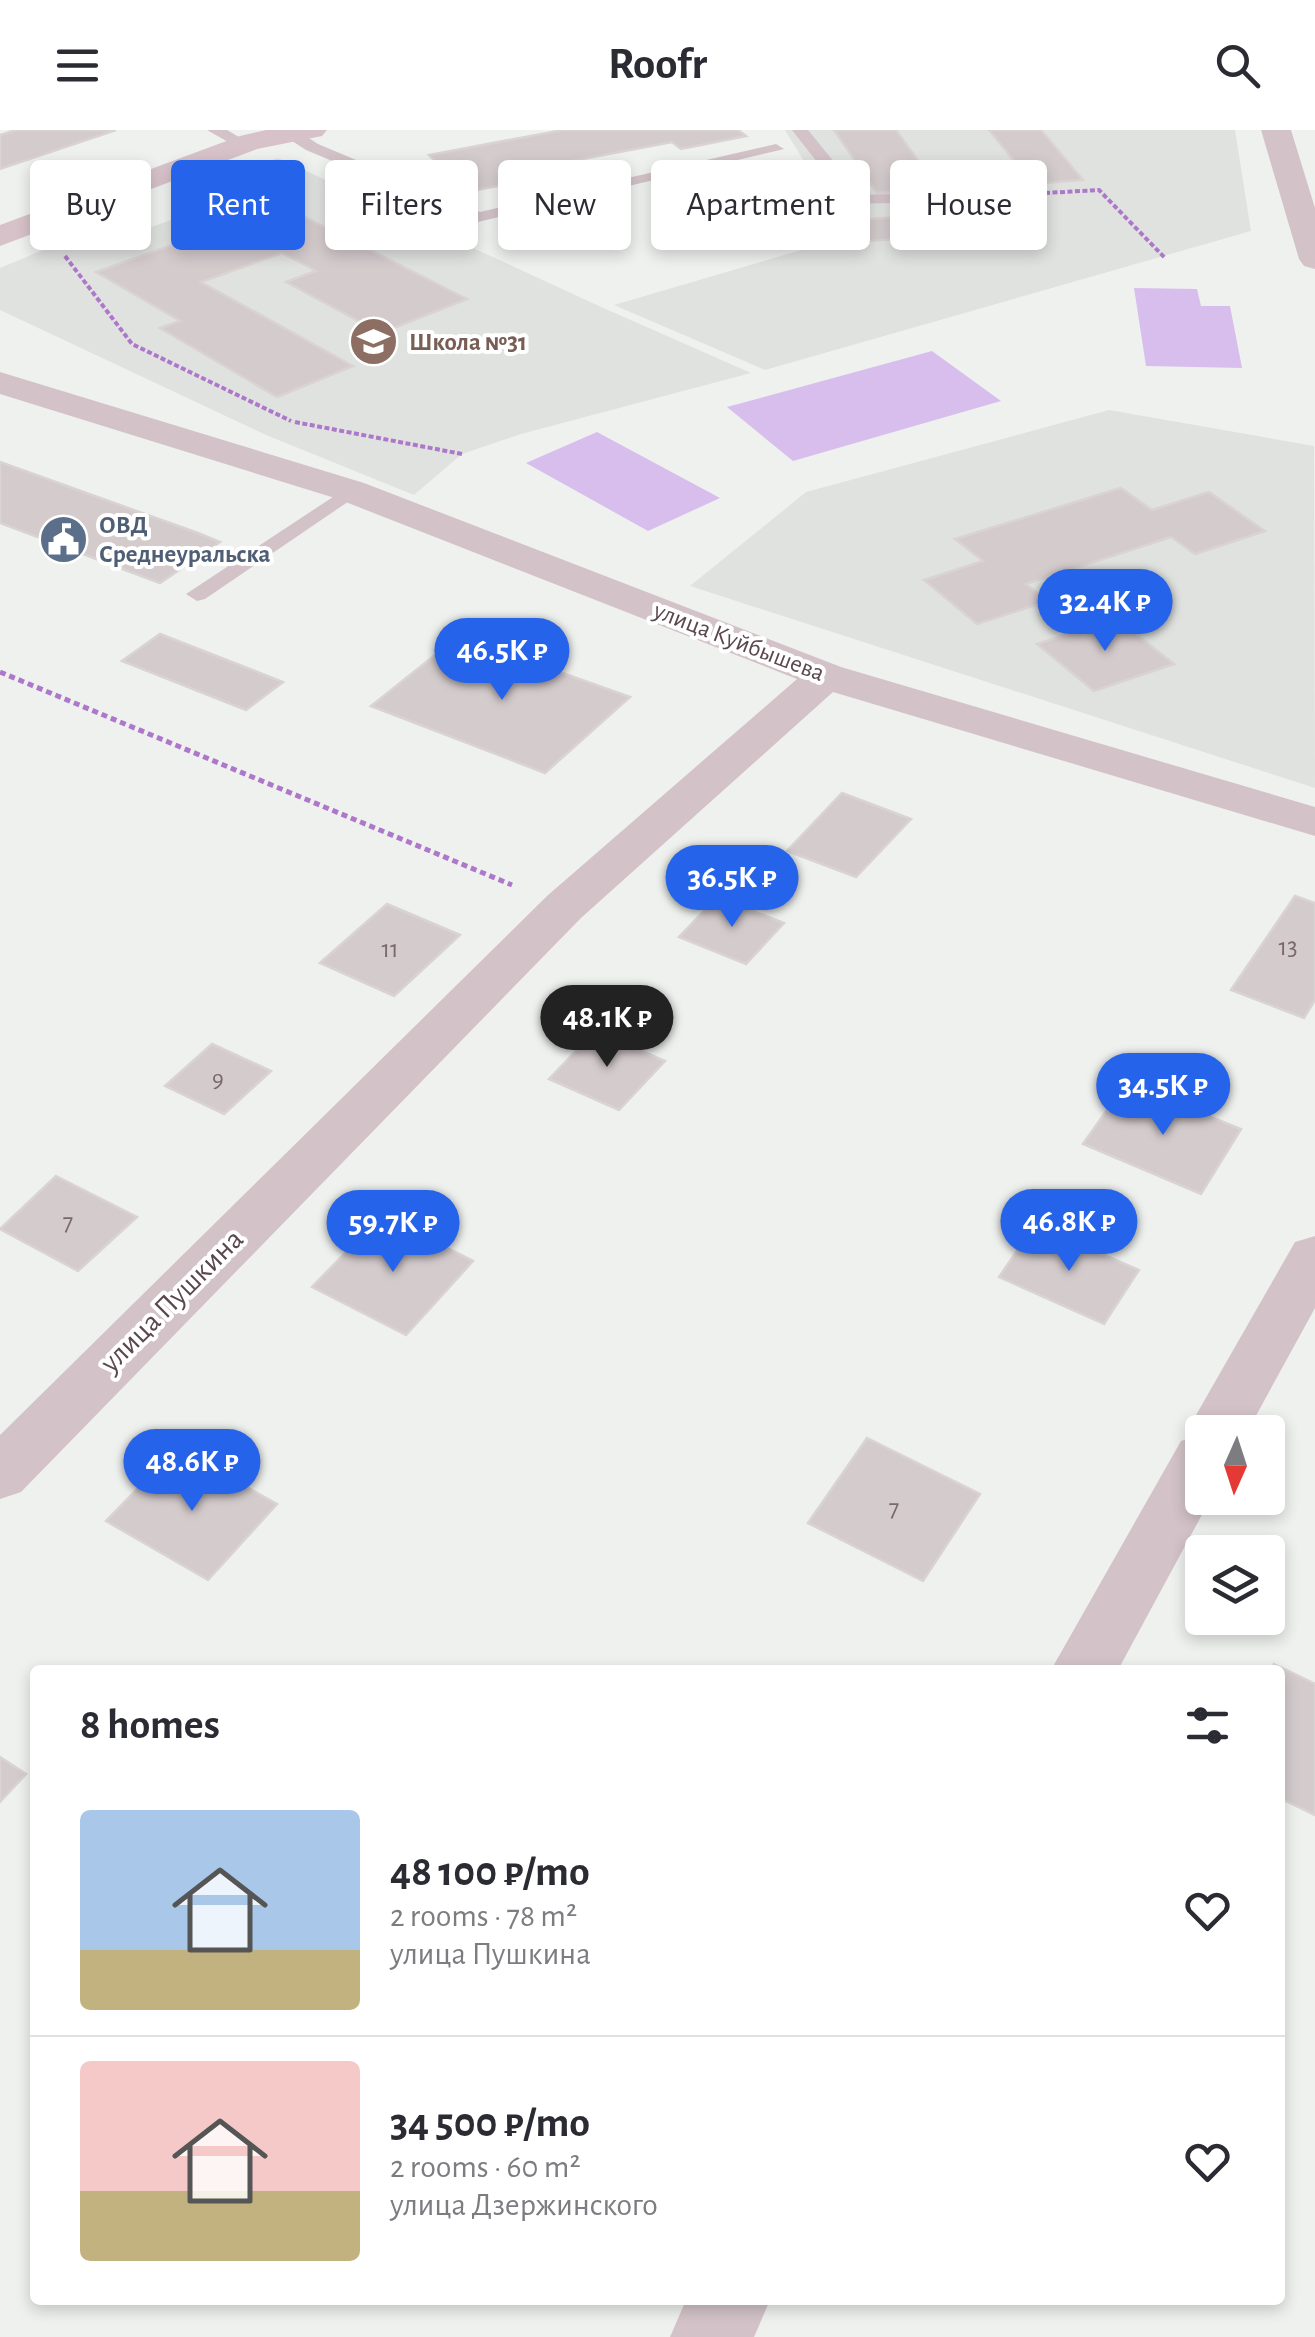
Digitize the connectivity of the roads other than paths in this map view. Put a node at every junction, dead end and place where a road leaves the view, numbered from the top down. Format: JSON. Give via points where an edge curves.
{"nodes":[{"id":1,"x":215,"y":130,"type":"edge"},
{"id":2,"x":800,"y":130,"type":"edge"},
{"id":3,"x":1276,"y":130,"type":"edge"},
{"id":4,"x":302,"y":132,"type":"edge"},
{"id":5,"x":243,"y":144,"type":"junction"},
{"id":6,"x":776,"y":149,"type":"dead end"},
{"id":7,"x":890,"y":199,"type":"edge"},
{"id":8,"x":0,"y":236,"type":"edge"},
{"id":9,"x":1315,"y":260,"type":"edge"},
{"id":10,"x":0,"y":383,"type":"edge"},
{"id":11,"x":351,"y":491,"type":"junction"},
{"id":12,"x":197,"y":594,"type":"dead end"},
{"id":13,"x":826,"y":676,"type":"junction"},
{"id":14,"x":1315,"y":822,"type":"edge"},
{"id":15,"x":1315,"y":1257,"type":"edge"},
{"id":16,"x":1227,"y":1415,"type":"edge"},
{"id":17,"x":0,"y":1474,"type":"edge"},
{"id":18,"x":1185,"y":1489,"type":"edge"},
{"id":19,"x":1087,"y":1665,"type":"edge"},
{"id":20,"x":727,"y":2305,"type":"edge"},
{"id":21,"x":710,"y":2337,"type":"edge"}],
"edges":[{"from":1,"to":5,"type":"lane"},
{"from":2,"to":7,"type":"lane","via":[[856,200]]},
{"from":3,"to":9,"type":"street"},
{"from":4,"to":5,"type":"street"},
{"from":4,"to":6,"type":"lane","via":[[312,148],[478,217]]},
{"from":5,"to":8,"type":"street"},
{"from":10,"to":11,"type":"street","name":"улица Куйбышева"},
{"from":11,"to":12,"type":"lane"},
{"from":11,"to":13,"type":"street","name":"улица Куйбышева"},
{"from":13,"to":14,"type":"street","name":"улица Куйбышева"},
{"from":13,"to":17,"type":"street","name":"улица Пушкина","via":[[564,907]]},
{"from":15,"to":16,"type":"street"},
{"from":18,"to":19,"type":"street"},
{"from":20,"to":21,"type":"street"}]}
